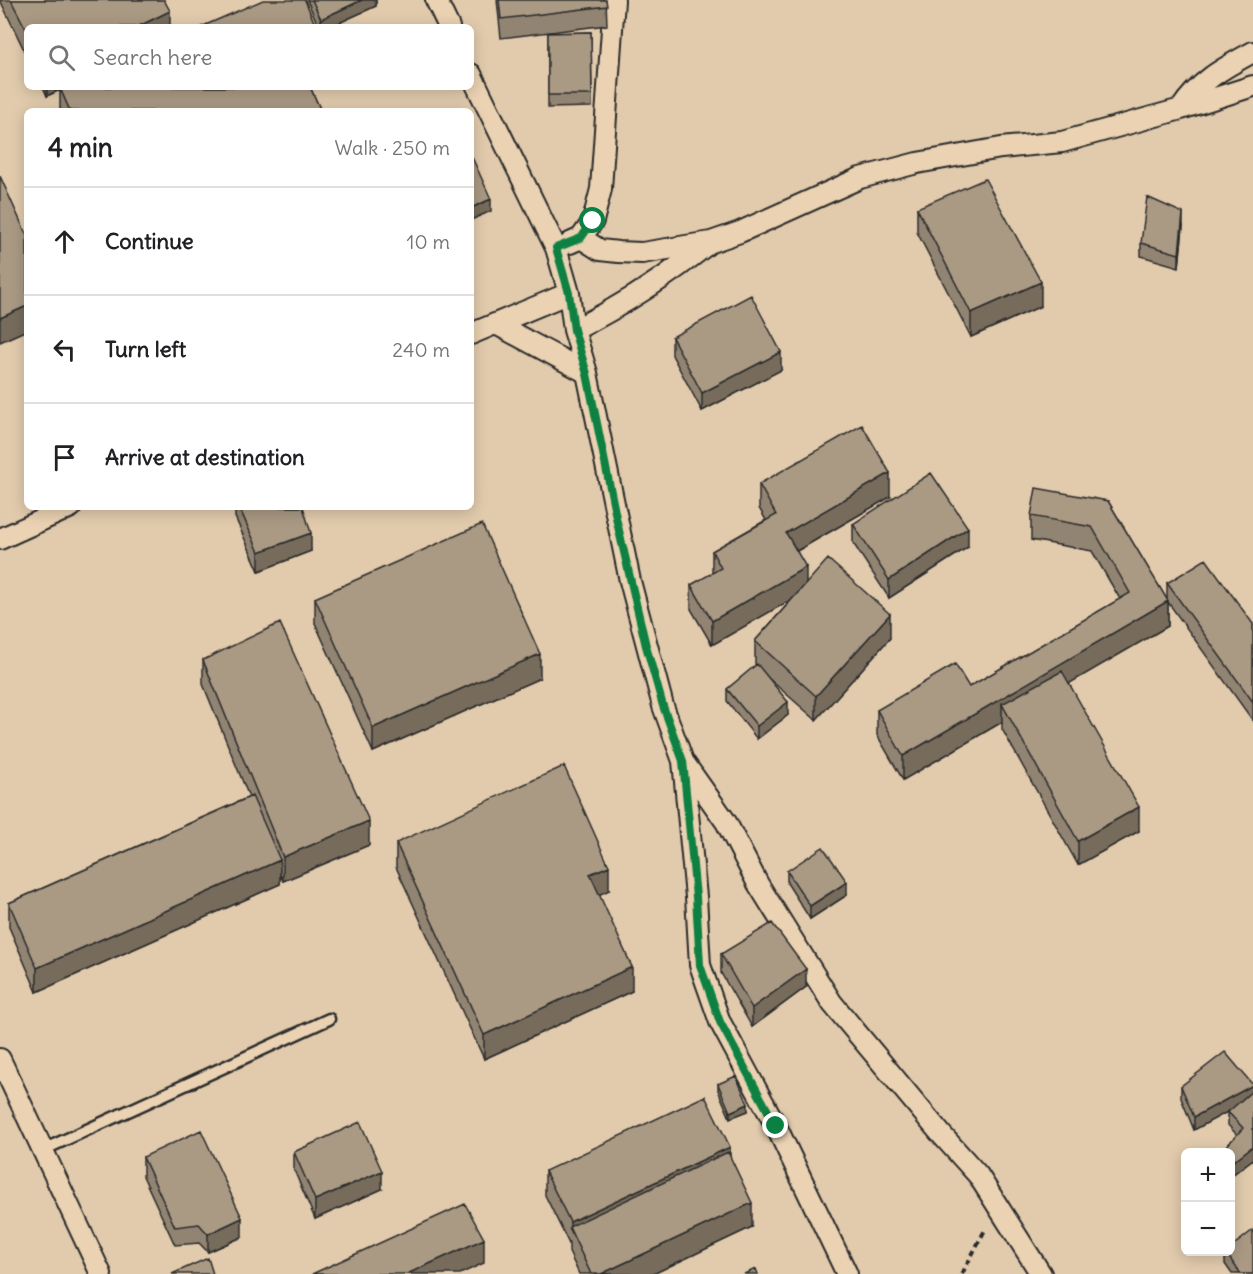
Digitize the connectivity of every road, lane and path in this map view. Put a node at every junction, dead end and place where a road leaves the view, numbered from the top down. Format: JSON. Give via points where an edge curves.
{"nodes":[{"id":1,"x":435,"y":0,"type":"edge"},
{"id":2,"x":614,"y":0,"type":"edge"},
{"id":3,"x":447,"y":24,"type":"edge"},
{"id":4,"x":1253,"y":52,"type":"edge"},
{"id":5,"x":474,"y":80,"type":"edge"},
{"id":6,"x":1253,"y":86,"type":"edge"},
{"id":7,"x":1181,"y":109,"type":"junction"},
{"id":8,"x":581,"y":238,"type":"junction"},
{"id":9,"x":711,"y":242,"type":"junction"},
{"id":10,"x":556,"y":248,"type":"junction"},
{"id":11,"x":569,"y":293,"type":"junction"},
{"id":12,"x":496,"y":324,"type":"junction"},
{"id":13,"x":574,"y":330,"type":"junction"},
{"id":14,"x":474,"y":333,"type":"edge"},
{"id":15,"x":587,"y":374,"type":"junction"},
{"id":16,"x":64,"y":510,"type":"edge"},
{"id":17,"x":0,"y":539,"type":"edge"},
{"id":18,"x":683,"y":761,"type":"junction"},
{"id":19,"x":329,"y":1019,"type":"dead end"},
{"id":20,"x":0,"y":1059,"type":"edge"},
{"id":21,"x":43,"y":1150,"type":"junction"},
{"id":22,"x":998,"y":1206,"type":"junction"},
{"id":23,"x":101,"y":1274,"type":"edge"},
{"id":24,"x":847,"y":1274,"type":"edge"},
{"id":25,"x":962,"y":1274,"type":"edge"},
{"id":26,"x":1041,"y":1274,"type":"edge"}],
"edges":[{"from":1,"to":3,"type":"street"},
{"from":2,"to":8,"type":"street","via":[[601,189],[593,221]]},
{"from":4,"to":7,"type":"street","via":[[1212,75],[1191,93]]},
{"from":5,"to":10,"type":"street"},
{"from":6,"to":7,"type":"street"},
{"from":7,"to":9,"type":"street","via":[[1062,141],[927,161],[860,178]]},
{"from":8,"to":9,"type":"street","via":[[600,250],[642,253]]},
{"from":8,"to":10,"type":"street"},
{"from":9,"to":13,"type":"street","via":[[608,313]]},
{"from":10,"to":11,"type":"street"},
{"from":11,"to":12,"type":"street"},
{"from":11,"to":13,"type":"street"},
{"from":12,"to":14,"type":"street"},
{"from":12,"to":15,"type":"street"},
{"from":13,"to":15,"type":"street"},
{"from":15,"to":18,"type":"street","via":[[646,646]]},
{"from":16,"to":17,"type":"street"},
{"from":18,"to":22,"type":"street","via":[[726,822],[764,894],[832,1003],[978,1175]]},
{"from":18,"to":24,"type":"street","via":[[700,965],[720,1022],[776,1126]]},
{"from":19,"to":21,"type":"lane"},
{"from":20,"to":21,"type":"street"},
{"from":21,"to":23,"type":"street"},
{"from":22,"to":25,"type":"path"},
{"from":22,"to":26,"type":"street"}]}
